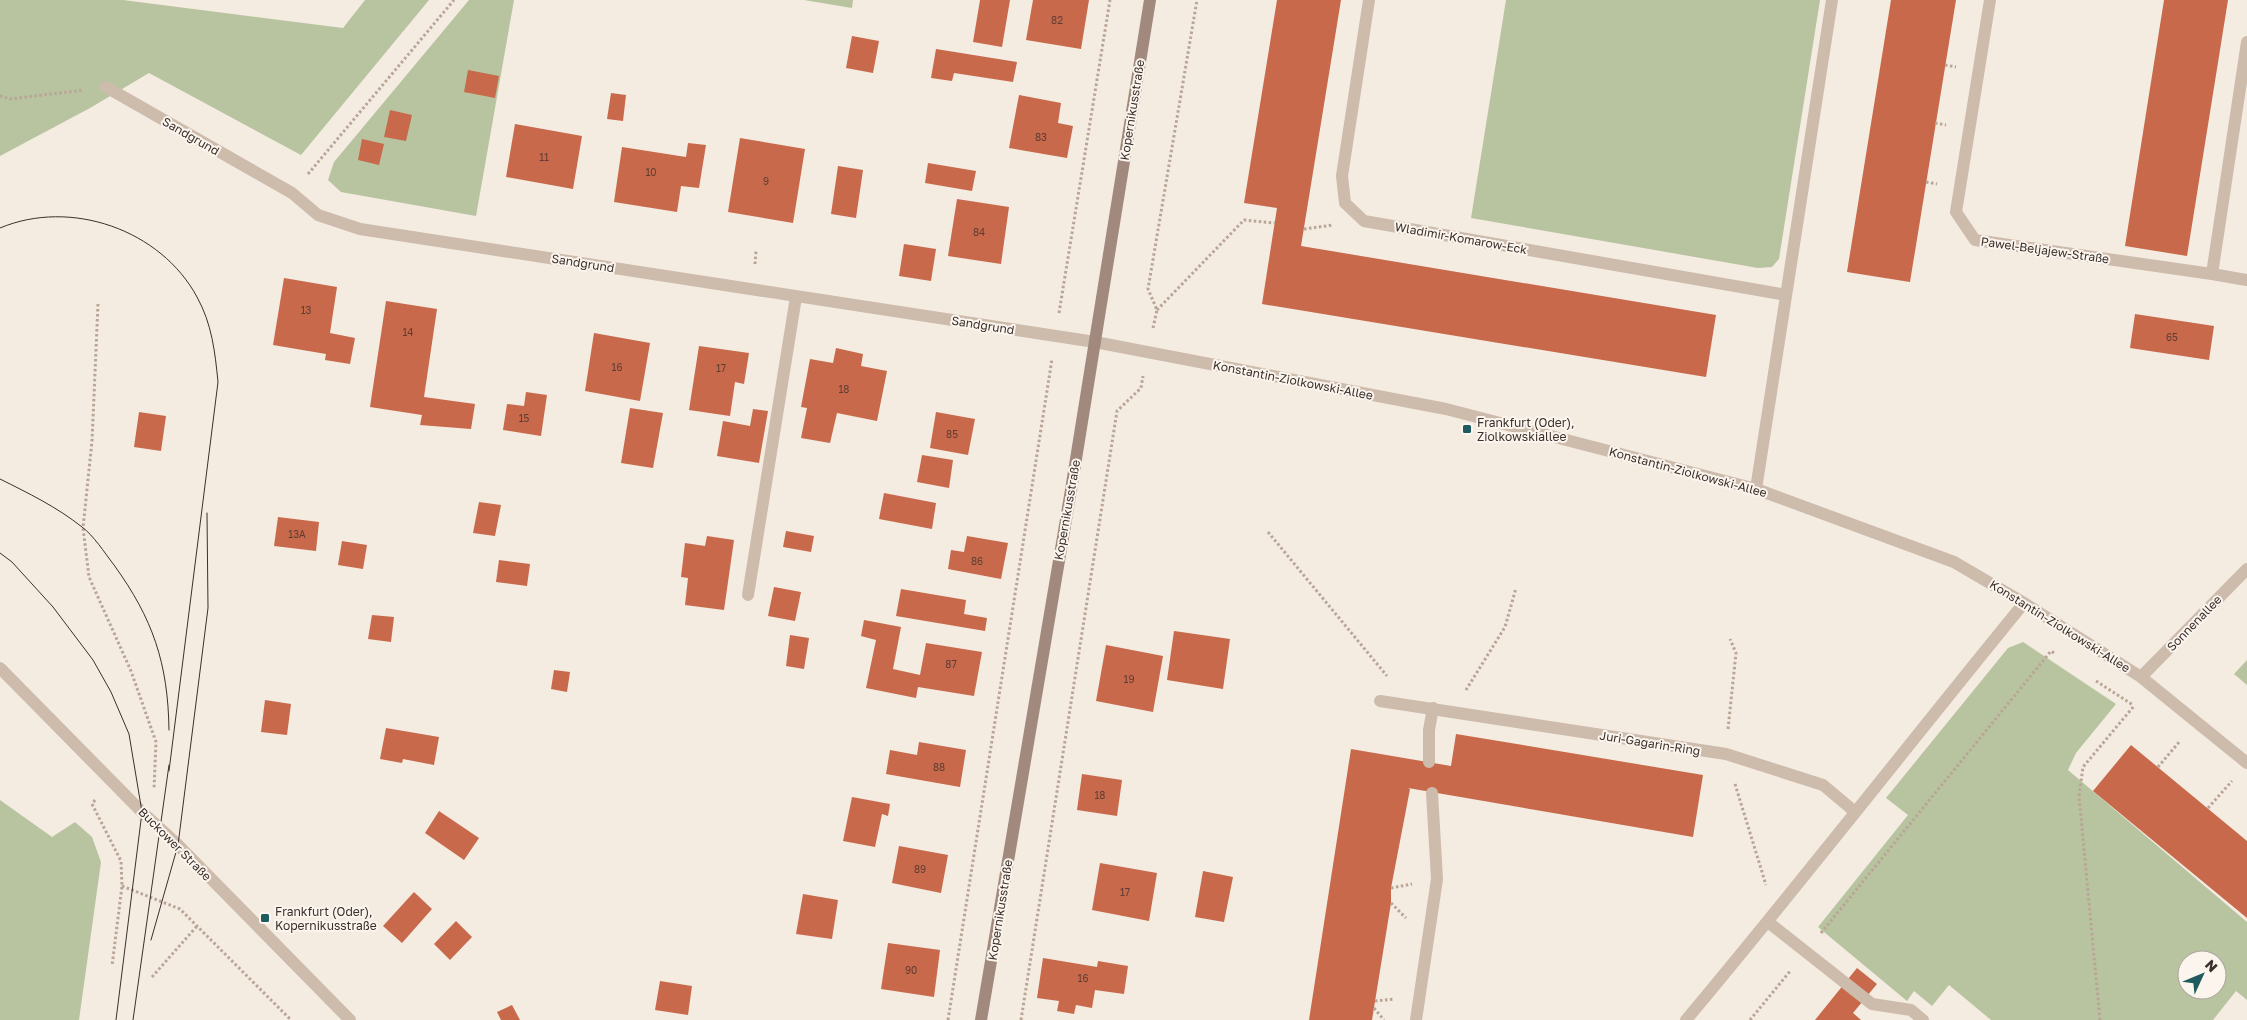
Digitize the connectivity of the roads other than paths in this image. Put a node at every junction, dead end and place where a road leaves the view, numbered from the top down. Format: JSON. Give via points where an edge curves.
{"nodes":[{"id":1,"x":1150,"y":0,"type":"edge"},
{"id":2,"x":1369,"y":0,"type":"edge"},
{"id":3,"x":1832,"y":0,"type":"edge"},
{"id":4,"x":1990,"y":0,"type":"edge"},
{"id":5,"x":2247,"y":42,"type":"edge"},
{"id":6,"x":106,"y":87,"type":"road end"},
{"id":7,"x":2212,"y":274,"type":"junction"},
{"id":8,"x":2247,"y":280,"type":"edge"},
{"id":9,"x":1786,"y":295,"type":"junction"},
{"id":10,"x":796,"y":297,"type":"junction"},
{"id":11,"x":1095,"y":342,"type":"junction"},
{"id":12,"x":1756,"y":489,"type":"junction"},
{"id":13,"x":2247,"y":569,"type":"edge"},
{"id":14,"x":748,"y":595,"type":"dead end"},
{"id":15,"x":2024,"y":603,"type":"junction"},
{"id":16,"x":0,"y":668,"type":"edge"},
{"id":17,"x":2142,"y":677,"type":"junction"},
{"id":18,"x":1380,"y":701,"type":"dead end"},
{"id":19,"x":1433,"y":708,"type":"junction"},
{"id":20,"x":1429,"y":762,"type":"dead end"},
{"id":21,"x":2247,"y":763,"type":"edge"},
{"id":22,"x":1432,"y":793,"type":"dead end"},
{"id":23,"x":1854,"y":811,"type":"junction"},
{"id":24,"x":1768,"y":922,"type":"junction"},
{"id":25,"x":350,"y":1020,"type":"edge"},
{"id":26,"x":981,"y":1020,"type":"edge"},
{"id":27,"x":1416,"y":1020,"type":"edge"},
{"id":28,"x":1686,"y":1020,"type":"edge"},
{"id":29,"x":1923,"y":1020,"type":"edge"}],
"edges":[{"from":1,"to":11,"type":"main road","name":"Kopernikusstraße"},
{"from":2,"to":9,"type":"street","name":"Wladimir-Komarow-Eck","via":[[1342,176],[1345,204],[1364,221]]},
{"from":3,"to":9,"type":"street"},
{"from":4,"to":7,"type":"street","name":"Pawel-Beljajew-Straße","via":[[1956,212],[1975,240]]},
{"from":5,"to":7,"type":"street"},
{"from":6,"to":10,"type":"street","name":"Sandgrund","via":[[292,193],[318,214],[360,229]]},
{"from":7,"to":8,"type":"street","name":"Pawel-Beljajew-Straße"},
{"from":9,"to":12,"type":"street"},
{"from":10,"to":11,"type":"street","name":"Sandgrund"},
{"from":10,"to":14,"type":"street"},
{"from":11,"to":12,"type":"street","name":"Konstantin-Ziolkowski-Allee","via":[[1446,409]]},
{"from":11,"to":26,"type":"main road","name":"Kopernikusstraße"},
{"from":12,"to":15,"type":"street","name":"Konstantin-Ziolkowski-Allee","via":[[1954,562]]},
{"from":13,"to":17,"type":"street","name":"Sonnenallee"},
{"from":15,"to":17,"type":"street","name":"Konstantin-Ziolkowski-Allee"},
{"from":15,"to":23,"type":"street"},
{"from":16,"to":25,"type":"street","name":"Buckower Straße"},
{"from":17,"to":21,"type":"street","name":"Konstantin-Ziolkowski-Allee"},
{"from":18,"to":19,"type":"street","name":"Juri-Gagarin-Ring"},
{"from":19,"to":20,"type":"street"},
{"from":19,"to":23,"type":"street","name":"Juri-Gagarin-Ring","via":[[1726,754],[1823,785]]},
{"from":22,"to":27,"type":"street","via":[[1437,879]]},
{"from":23,"to":24,"type":"street"},
{"from":24,"to":28,"type":"street"},
{"from":24,"to":29,"type":"street","via":[[1872,1004],[1911,1010]]}]}
